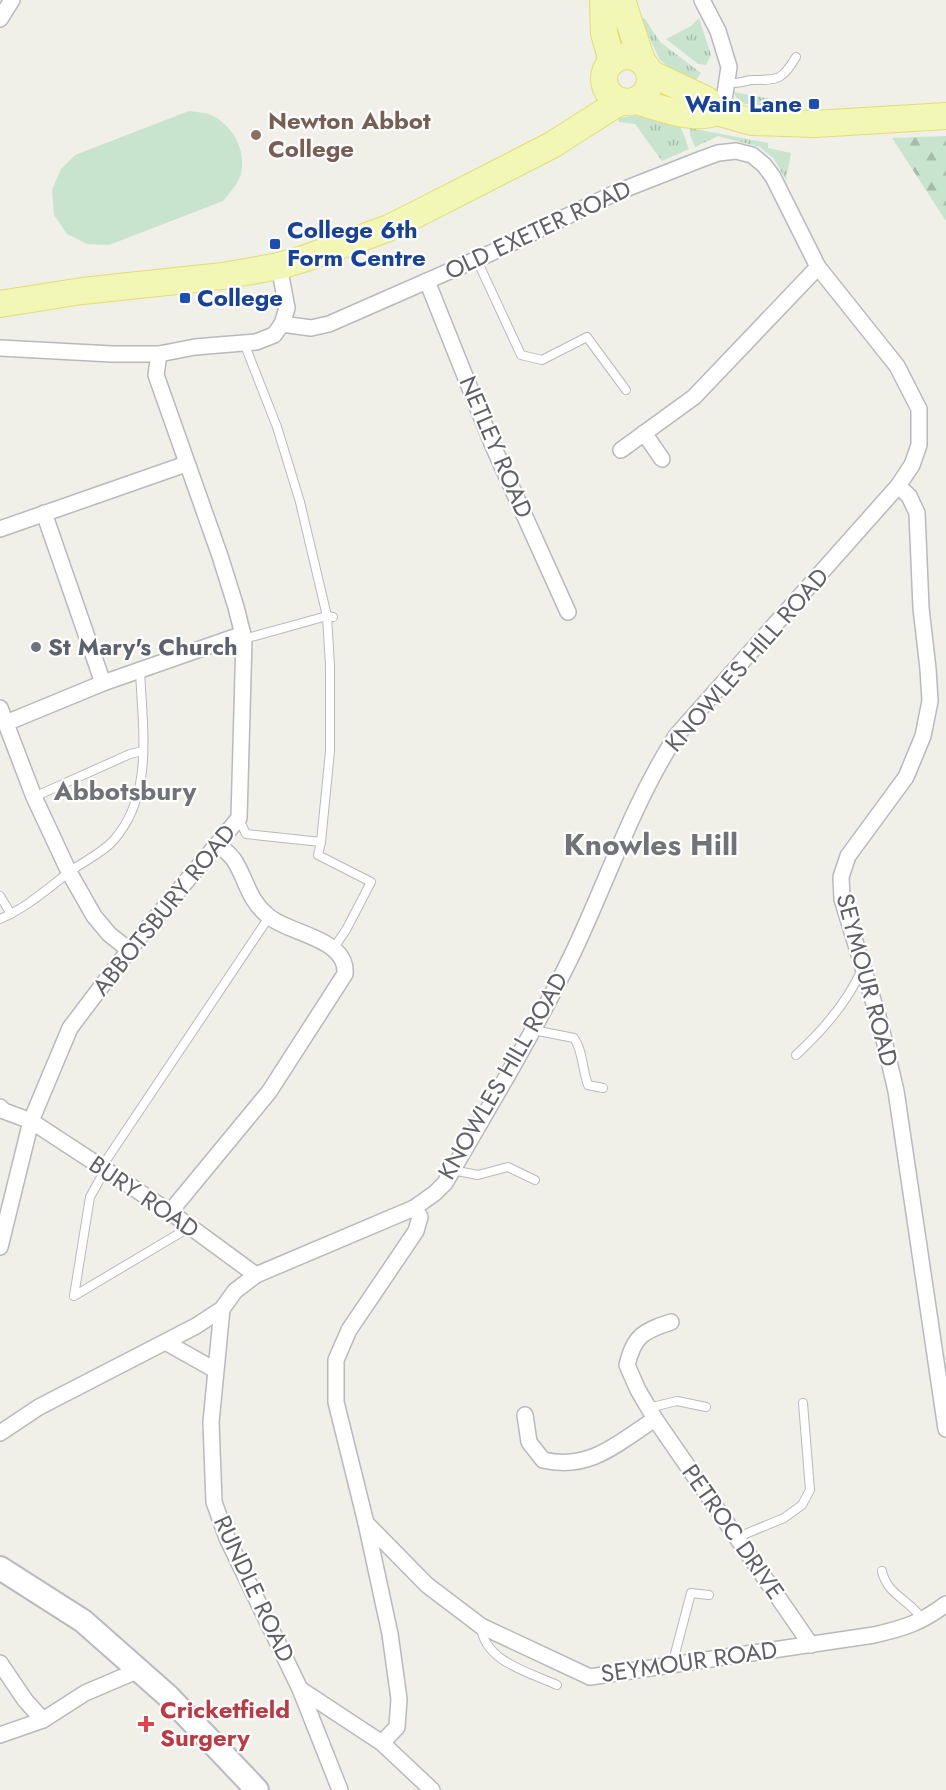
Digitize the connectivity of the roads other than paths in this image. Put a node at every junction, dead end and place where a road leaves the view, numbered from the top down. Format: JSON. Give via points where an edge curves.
{"nodes":[{"id":1,"x":12,"y":0,"type":"edge"},
{"id":2,"x":603,"y":0,"type":"edge"},
{"id":3,"x":622,"y":0,"type":"edge"},
{"id":4,"x":702,"y":0,"type":"edge"},
{"id":5,"x":0,"y":19,"type":"edge"},
{"id":6,"x":796,"y":57,"type":"dead end"},
{"id":7,"x":612,"y":62,"type":"junction"},
{"id":8,"x":646,"y":67,"type":"junction"},
{"id":9,"x":728,"y":83,"type":"junction"},
{"id":10,"x":620,"y":96,"type":"junction"},
{"id":11,"x":720,"y":112,"type":"junction"},
{"id":12,"x":946,"y":116,"type":"edge"},
{"id":13,"x":781,"y":191,"type":"joint"},
{"id":14,"x":476,"y":258,"type":"junction"},
{"id":15,"x":279,"y":266,"type":"junction"},
{"id":16,"x":818,"y":267,"type":"junction"},
{"id":17,"x":427,"y":281,"type":"junction"},
{"id":18,"x":0,"y":304,"type":"edge"},
{"id":19,"x":282,"y":324,"type":"junction"},
{"id":20,"x":244,"y":343,"type":"junction"},
{"id":21,"x":0,"y":348,"type":"edge"},
{"id":22,"x":159,"y":354,"type":"junction"},
{"id":23,"x":626,"y":390,"type":"dead end"},
{"id":24,"x":644,"y":433,"type":"junction"},
{"id":25,"x":621,"y":450,"type":"dead end"},
{"id":26,"x":662,"y":459,"type":"dead end"},
{"id":27,"x":186,"y":464,"type":"junction"},
{"id":28,"x":898,"y":486,"type":"junction"},
{"id":29,"x":44,"y":513,"type":"junction"},
{"id":30,"x":0,"y":529,"type":"edge"},
{"id":31,"x":568,"y":612,"type":"dead end"},
{"id":32,"x":330,"y":617,"type":"junction"},
{"id":33,"x":243,"y":637,"type":"junction"},
{"id":34,"x":140,"y":669,"type":"junction"},
{"id":35,"x":103,"y":682,"type":"junction"},
{"id":36,"x":0,"y":708,"type":"edge"},
{"id":37,"x":6,"y":723,"type":"junction"},
{"id":38,"x":143,"y":751,"type":"junction"},
{"id":39,"x":34,"y":797,"type":"junction"},
{"id":40,"x":239,"y":818,"type":"junction"},
{"id":41,"x":321,"y":842,"type":"junction"},
{"id":42,"x":218,"y":844,"type":"junction"},
{"id":43,"x":69,"y":872,"type":"junction"},
{"id":44,"x":0,"y":896,"type":"edge"},
{"id":45,"x":11,"y":914,"type":"junction"},
{"id":46,"x":269,"y":917,"type":"junction"},
{"id":47,"x":0,"y":919,"type":"edge"},
{"id":48,"x":333,"y":949,"type":"junction"},
{"id":49,"x":129,"y":950,"type":"junction"},
{"id":50,"x":863,"y":965,"type":"junction"},
{"id":51,"x":533,"y":1030,"type":"junction"},
{"id":52,"x":796,"y":1055,"type":"dead end"},
{"id":53,"x":603,"y":1088,"type":"dead end"},
{"id":54,"x":0,"y":1107,"type":"edge"},
{"id":55,"x":31,"y":1121,"type":"junction"},
{"id":56,"x":103,"y":1169,"type":"junction"},
{"id":57,"x":452,"y":1170,"type":"junction"},
{"id":58,"x":535,"y":1180,"type":"dead end"},
{"id":59,"x":414,"y":1208,"type":"junction"},
{"id":60,"x":170,"y":1212,"type":"junction"},
{"id":61,"x":190,"y":1227,"type":"junction"},
{"id":62,"x":0,"y":1247,"type":"edge"},
{"id":63,"x":256,"y":1275,"type":"junction"},
{"id":64,"x":222,"y":1309,"type":"junction"},
{"id":65,"x":671,"y":1322,"type":"dead end"},
{"id":66,"x":167,"y":1343,"type":"junction"},
{"id":67,"x":215,"y":1370,"type":"junction"},
{"id":68,"x":803,"y":1403,"type":"dead end"},
{"id":69,"x":706,"y":1407,"type":"dead end"},
{"id":70,"x":525,"y":1414,"type":"dead end"},
{"id":71,"x":652,"y":1414,"type":"junction"},
{"id":72,"x":946,"y":1430,"type":"edge"},
{"id":73,"x":0,"y":1433,"type":"edge"},
{"id":74,"x":366,"y":1524,"type":"junction"},
{"id":75,"x":738,"y":1537,"type":"junction"},
{"id":76,"x":0,"y":1568,"type":"edge"},
{"id":77,"x":882,"y":1571,"type":"dead end"},
{"id":78,"x":709,"y":1594,"type":"dead end"},
{"id":79,"x":946,"y":1604,"type":"edge"},
{"id":80,"x":923,"y":1620,"type":"junction"},
{"id":81,"x":481,"y":1626,"type":"junction"},
{"id":82,"x":811,"y":1645,"type":"junction"},
{"id":83,"x":672,"y":1665,"type":"junction"},
{"id":84,"x":1,"y":1667,"type":"edge"},
{"id":85,"x":139,"y":1670,"type":"junction"},
{"id":86,"x":556,"y":1685,"type":"dead end"},
{"id":87,"x":300,"y":1689,"type":"junction"},
{"id":88,"x":43,"y":1720,"type":"junction"},
{"id":89,"x":0,"y":1735,"type":"edge"},
{"id":90,"x":382,"y":1743,"type":"junction"},
{"id":91,"x":257,"y":1790,"type":"edge"},
{"id":92,"x":340,"y":1790,"type":"edge"},
{"id":93,"x":432,"y":1790,"type":"edge"}],
"edges":[{"from":1,"to":5,"type":"street"},
{"from":2,"to":7,"type":"main road","via":[[604,33]]},
{"from":3,"to":8,"type":"main road"},
{"from":4,"to":9,"type":"street","via":[[718,31],[729,67]]},
{"from":6,"to":9,"type":"lane","via":[[779,79]]},
{"from":7,"to":8,"type":"main road","via":[[630,56]]},
{"from":7,"to":10,"type":"main road","via":[[605,73]]},
{"from":8,"to":10,"type":"main road","via":[[646,93]]},
{"from":8,"to":11,"type":"main road","via":[[707,100]]},
{"from":9,"to":11,"type":"street"},
{"from":10,"to":11,"type":"main road","via":[[688,115],[705,117]]},
{"from":10,"to":15,"type":"main road","via":[[548,132],[513,165],[389,228]]},
{"from":11,"to":12,"type":"main road","via":[[752,122],[815,124]]},
{"from":13,"to":14,"type":"street","name":"OLD EXETER ROAD","via":[[764,165],[752,155],[736,151],[718,153],[615,193]]},
{"from":13,"to":16,"type":"street","name":"KNOWLES HILL ROAD"},
{"from":14,"to":17,"type":"street","name":"OLD EXETER ROAD"},
{"from":14,"to":23,"type":"lane","via":[[521,355],[542,360],[587,337]]},
{"from":15,"to":18,"type":"main road"},
{"from":15,"to":19,"type":"street","via":[[287,308]]},
{"from":16,"to":24,"type":"street","via":[[693,397]]},
{"from":16,"to":28,"type":"street","name":"KNOWLES HILL ROAD","via":[[897,366],[919,408],[919,445]]},
{"from":17,"to":19,"type":"street","name":"OLD EXETER ROAD","via":[[329,324],[311,328]]},
{"from":17,"to":31,"type":"street","name":"NETLEY ROAD","via":[[493,446]]},
{"from":19,"to":20,"type":"street","via":[[274,335]]},
{"from":20,"to":22,"type":"street"},
{"from":20,"to":32,"type":"lane","via":[[277,427]]},
{"from":21,"to":22,"type":"street"},
{"from":22,"to":27,"type":"street","name":"ABBOTSBURY ROAD","via":[[156,375]]},
{"from":24,"to":25,"type":"street"},
{"from":24,"to":26,"type":"street"},
{"from":27,"to":29,"type":"street"},
{"from":27,"to":33,"type":"street","name":"ABBOTSBURY ROAD","via":[[220,556]]},
{"from":28,"to":50,"type":"street","name":"SEYMOUR ROAD","via":[[909,496],[917,513],[930,701],[923,736],[906,777],[849,856],[840,877],[842,899]]},
{"from":28,"to":51,"type":"street","name":"KNOWLES HILL ROAD","via":[[676,736],[632,815],[570,957]]},
{"from":29,"to":30,"type":"street"},
{"from":29,"to":35,"type":"street"},
{"from":32,"to":33,"type":"lane"},
{"from":32,"to":41,"type":"lane","via":[[330,751]]},
{"from":33,"to":34,"type":"street"},
{"from":33,"to":40,"type":"street","name":"ABBOTSBURY ROAD"},
{"from":34,"to":35,"type":"street"},
{"from":34,"to":38,"type":"lane"},
{"from":35,"to":37,"type":"street"},
{"from":36,"to":37,"type":"street"},
{"from":37,"to":39,"type":"street"},
{"from":38,"to":39,"type":"lane"},
{"from":38,"to":43,"type":"lane","via":[[138,801],[127,822],[112,843]]},
{"from":39,"to":43,"type":"street"},
{"from":40,"to":41,"type":"lane","via":[[246,834]]},
{"from":40,"to":42,"type":"street","name":"ABBOTSBURY ROAD"},
{"from":41,"to":48,"type":"lane","via":[[318,855],[371,882]]},
{"from":42,"to":46,"type":"street","via":[[234,860],[249,895]]},
{"from":42,"to":49,"type":"street","name":"ABBOTSBURY ROAD"},
{"from":43,"to":45,"type":"lane"},
{"from":43,"to":49,"type":"street","via":[[94,916]]},
{"from":44,"to":45,"type":"lane"},
{"from":45,"to":47,"type":"lane"},
{"from":46,"to":48,"type":"street"},
{"from":46,"to":56,"type":"lane"},
{"from":48,"to":60,"type":"street","via":[[346,963],[340,984],[269,1092]]},
{"from":49,"to":55,"type":"street","name":"ABBOTSBURY ROAD","via":[[70,1028]]},
{"from":50,"to":52,"type":"lane","via":[[851,991]]},
{"from":50,"to":72,"type":"street","name":"SEYMOUR ROAD","via":[[896,1090]]},
{"from":51,"to":53,"type":"lane","via":[[574,1038],[588,1085]]},
{"from":51,"to":57,"type":"street","name":"KNOWLES HILL ROAD"},
{"from":54,"to":55,"type":"street","name":"BURY ROAD"},
{"from":55,"to":56,"type":"street","name":"BURY ROAD"},
{"from":55,"to":62,"type":"street","name":"ABBOTSBURY ROAD"},
{"from":56,"to":60,"type":"street","name":"BURY ROAD"},
{"from":56,"to":61,"type":"lane","via":[[90,1197],[74,1296]]},
{"from":57,"to":58,"type":"lane","via":[[478,1175],[508,1167]]},
{"from":57,"to":59,"type":"street","name":"KNOWLES HILL ROAD","via":[[445,1183]]},
{"from":59,"to":63,"type":"street","name":"KNOWLES HILL ROAD"},
{"from":59,"to":74,"type":"street","via":[[420,1217],[416,1231],[348,1330],[336,1360],[336,1402]]},
{"from":60,"to":61,"type":"street","name":"BURY ROAD"},
{"from":61,"to":63,"type":"street","name":"BURY ROAD"},
{"from":63,"to":64,"type":"street","name":"KNOWLES HILL ROAD","via":[[235,1291]]},
{"from":64,"to":66,"type":"street","name":"KNOWLES HILL ROAD"},
{"from":64,"to":67,"type":"street","name":"RUNDLE ROAD"},
{"from":65,"to":71,"type":"street","name":"PETROC DRIVE","via":[[649,1329],[636,1339],[627,1365]]},
{"from":66,"to":67,"type":"street"},
{"from":66,"to":73,"type":"street","name":"KNOWLES HILL ROAD","via":[[39,1407]]},
{"from":67,"to":87,"type":"street","name":"RUNDLE ROAD","via":[[211,1422],[214,1502],[226,1538]]},
{"from":68,"to":75,"type":"lane","via":[[810,1490],[802,1505],[784,1518]]},
{"from":69,"to":71,"type":"lane","via":[[677,1401]]},
{"from":70,"to":71,"type":"street","via":[[529,1442],[543,1461],[559,1464],[595,1457]]},
{"from":71,"to":75,"type":"street","name":"PETROC DRIVE"},
{"from":74,"to":81,"type":"street","name":"SEYMOUR ROAD","via":[[428,1585]]},
{"from":74,"to":90,"type":"street","via":[[390,1634],[399,1699],[397,1727]]},
{"from":75,"to":82,"type":"street","name":"PETROC DRIVE"},
{"from":76,"to":85,"type":"main road","via":[[83,1621]]},
{"from":77,"to":80,"type":"lane","via":[[892,1591],[915,1608]]},
{"from":78,"to":83,"type":"lane","via":[[691,1593]]},
{"from":79,"to":80,"type":"street","name":"SEYMOUR ROAD"},
{"from":80,"to":82,"type":"street","name":"SEYMOUR ROAD","via":[[874,1635]]},
{"from":81,"to":83,"type":"street","name":"SEYMOUR ROAD","via":[[590,1677]]},
{"from":81,"to":86,"type":"lane","via":[[491,1651]]},
{"from":82,"to":83,"type":"street","name":"SEYMOUR ROAD"},
{"from":84,"to":88,"type":"street"},
{"from":85,"to":88,"type":"street","via":[[85,1693]]},
{"from":85,"to":91,"type":"main road"},
{"from":87,"to":90,"type":"street","name":"RUNDLE ROAD"},
{"from":87,"to":92,"type":"street","name":"RUNDLE ROAD"},
{"from":88,"to":89,"type":"street"},
{"from":90,"to":93,"type":"street","name":"RUNDLE ROAD"}]}
